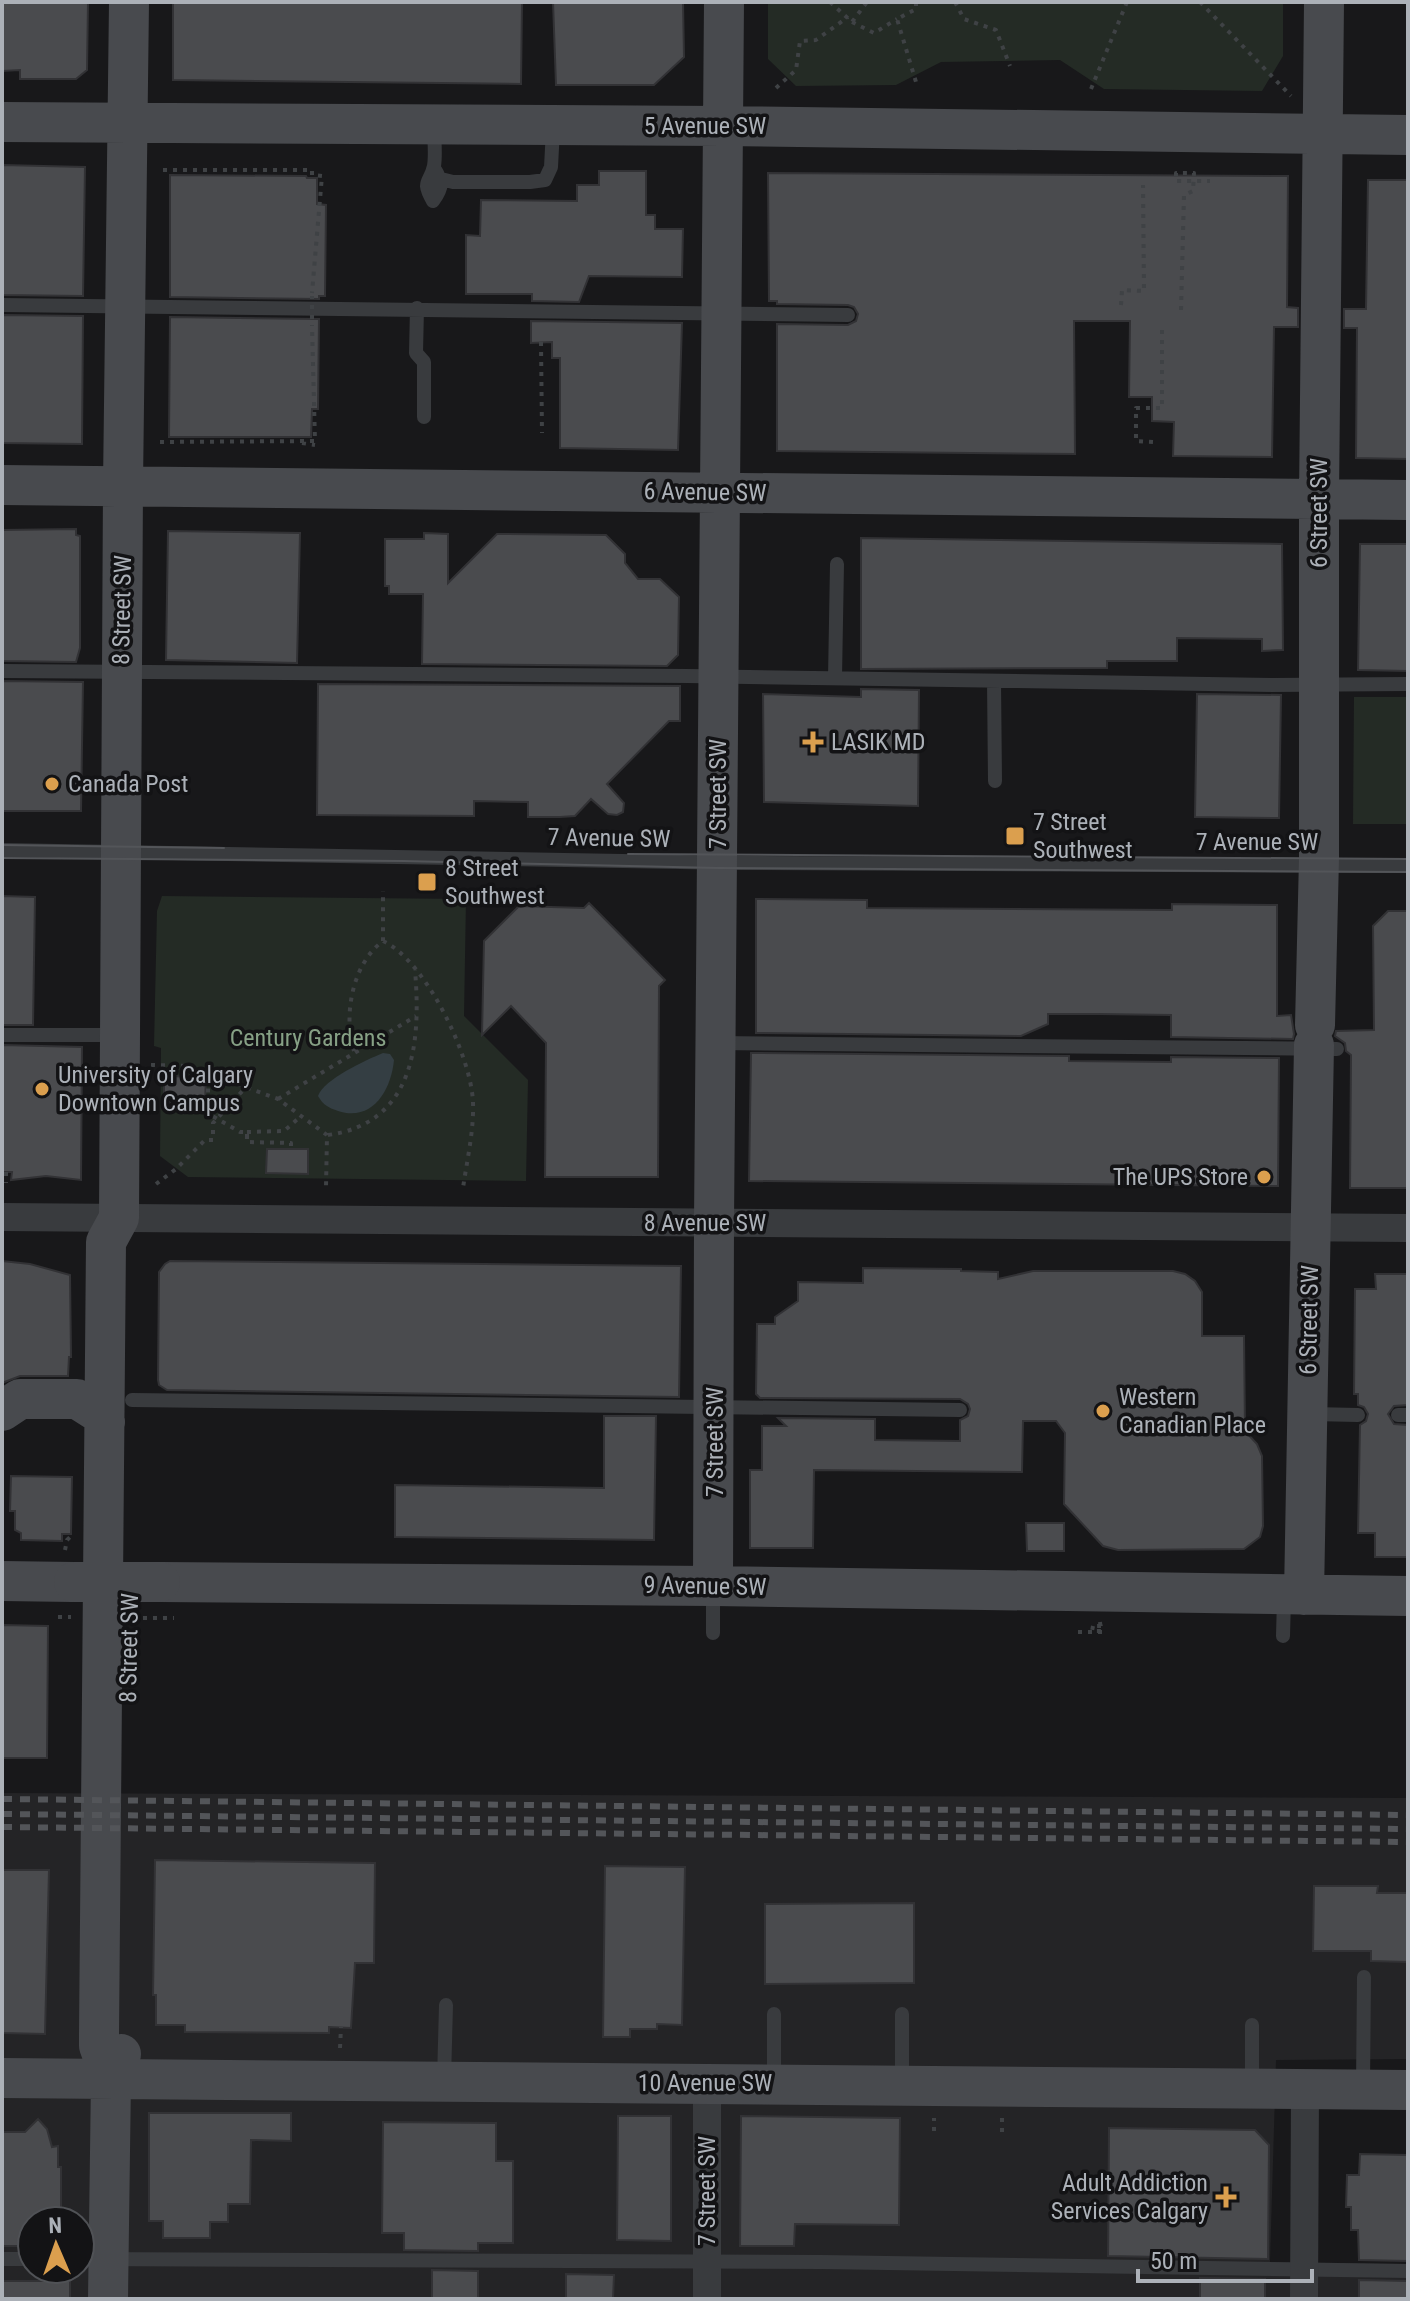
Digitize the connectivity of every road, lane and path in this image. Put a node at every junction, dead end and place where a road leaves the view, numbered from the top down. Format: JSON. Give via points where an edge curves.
{"nodes":[{"id":1,"x":129,"y":2,"type":"edge"},
{"id":2,"x":724,"y":2,"type":"edge"},
{"id":3,"x":830,"y":2,"type":"edge"},
{"id":4,"x":867,"y":2,"type":"edge"},
{"id":5,"x":916,"y":2,"type":"edge"},
{"id":6,"x":955,"y":2,"type":"edge"},
{"id":7,"x":1127,"y":2,"type":"edge"},
{"id":8,"x":1200,"y":2,"type":"edge"},
{"id":9,"x":1324,"y":2,"type":"edge"},
{"id":10,"x":897,"y":19,"type":"junction"},
{"id":11,"x":850,"y":20,"type":"junction"},
{"id":12,"x":1010,"y":66,"type":"dead end"},
{"id":13,"x":916,"y":82,"type":"dead end"},
{"id":14,"x":776,"y":88,"type":"dead end"},
{"id":15,"x":1091,"y":89,"type":"dead end"},
{"id":16,"x":1291,"y":96,"type":"dead end"},
{"id":17,"x":2,"y":122,"type":"edge"},
{"id":18,"x":128,"y":124,"type":"junction"},
{"id":19,"x":434,"y":124,"type":"junction"},
{"id":20,"x":553,"y":125,"type":"junction"},
{"id":21,"x":722,"y":126,"type":"junction"},
{"id":22,"x":1323,"y":134,"type":"junction"},
{"id":23,"x":1408,"y":135,"type":"edge"},
{"id":24,"x":238,"y":163,"type":"dead end"},
{"id":25,"x":322,"y":169,"type":"dead end"},
{"id":26,"x":163,"y":170,"type":"dead end"},
{"id":27,"x":238,"y":170,"type":"junction"},
{"id":28,"x":312,"y":170,"type":"junction"},
{"id":29,"x":1210,"y":181,"type":"dead end"},
{"id":30,"x":1143,"y":185,"type":"dead end"},
{"id":31,"x":2,"y":305,"type":"edge"},
{"id":32,"x":1121,"y":305,"type":"dead end"},
{"id":33,"x":125,"y":306,"type":"junction"},
{"id":34,"x":417,"y":308,"type":"junction"},
{"id":35,"x":1181,"y":310,"type":"dead end"},
{"id":36,"x":721,"y":313,"type":"junction"},
{"id":37,"x":848,"y":315,"type":"dead end"},
{"id":38,"x":1162,"y":326,"type":"dead end"},
{"id":39,"x":541,"y":342,"type":"dead end"},
{"id":40,"x":424,"y":417,"type":"dead end"},
{"id":41,"x":542,"y":433,"type":"dead end"},
{"id":42,"x":160,"y":442,"type":"dead end"},
{"id":43,"x":1153,"y":442,"type":"dead end"},
{"id":44,"x":302,"y":443,"type":"junction"},
{"id":45,"x":315,"y":445,"type":"dead end"},
{"id":46,"x":2,"y":485,"type":"edge"},
{"id":47,"x":123,"y":485,"type":"junction"},
{"id":48,"x":720,"y":492,"type":"junction"},
{"id":49,"x":1319,"y":498,"type":"junction"},
{"id":50,"x":1408,"y":500,"type":"edge"},
{"id":51,"x":837,"y":564,"type":"dead end"},
{"id":52,"x":2,"y":671,"type":"edge"},
{"id":53,"x":121,"y":673,"type":"junction"},
{"id":54,"x":719,"y":676,"type":"junction"},
{"id":55,"x":835,"y":678,"type":"junction"},
{"id":56,"x":994,"y":681,"type":"junction"},
{"id":57,"x":1319,"y":684,"type":"junction"},
{"id":58,"x":1408,"y":684,"type":"edge"},
{"id":59,"x":995,"y":781,"type":"dead end"},
{"id":60,"x":2,"y":850,"type":"edge"},
{"id":61,"x":120,"y":851,"type":"junction"},
{"id":62,"x":717,"y":862,"type":"junction"},
{"id":63,"x":1319,"y":864,"type":"junction"},
{"id":64,"x":1408,"y":866,"type":"edge"},
{"id":65,"x":383,"y":891,"type":"dead end"},
{"id":66,"x":383,"y":941,"type":"junction"},
{"id":67,"x":415,"y":968,"type":"junction"},
{"id":68,"x":416,"y":1016,"type":"junction"},
{"id":69,"x":2,"y":1035,"type":"edge"},
{"id":70,"x":120,"y":1035,"type":"junction"},
{"id":71,"x":1320,"y":1042,"type":"junction"},
{"id":72,"x":716,"y":1043,"type":"junction"},
{"id":73,"x":354,"y":1051,"type":"junction"},
{"id":74,"x":151,"y":1065,"type":"dead end"},
{"id":75,"x":208,"y":1073,"type":"junction"},
{"id":76,"x":246,"y":1087,"type":"junction"},
{"id":77,"x":278,"y":1099,"type":"junction"},
{"id":78,"x":192,"y":1103,"type":"dead end"},
{"id":79,"x":206,"y":1112,"type":"junction"},
{"id":80,"x":301,"y":1116,"type":"junction"},
{"id":81,"x":248,"y":1133,"type":"junction"},
{"id":82,"x":327,"y":1135,"type":"junction"},
{"id":83,"x":291,"y":1149,"type":"dead end"},
{"id":84,"x":6,"y":1172,"type":"dead end"},
{"id":85,"x":6,"y":1183,"type":"dead end"},
{"id":86,"x":156,"y":1184,"type":"dead end"},
{"id":87,"x":326,"y":1187,"type":"dead end"},
{"id":88,"x":463,"y":1188,"type":"dead end"},
{"id":89,"x":2,"y":1217,"type":"edge"},
{"id":90,"x":119,"y":1218,"type":"junction"},
{"id":91,"x":714,"y":1223,"type":"junction"},
{"id":92,"x":1310,"y":1227,"type":"junction"},
{"id":93,"x":1408,"y":1228,"type":"edge"},
{"id":94,"x":8,"y":1403,"type":"edge"},
{"id":95,"x":715,"y":1408,"type":"junction"},
{"id":96,"x":960,"y":1410,"type":"dead end"},
{"id":97,"x":119,"y":1411,"type":"junction"},
{"id":98,"x":1307,"y":1414,"type":"junction"},
{"id":99,"x":1358,"y":1415,"type":"dead end"},
{"id":100,"x":2,"y":1581,"type":"edge"},
{"id":101,"x":713,"y":1586,"type":"junction"},
{"id":102,"x":1294,"y":1594,"type":"junction"},
{"id":103,"x":1408,"y":1596,"type":"edge"},
{"id":104,"x":167,"y":1600,"type":"junction"},
{"id":105,"x":143,"y":1618,"type":"dead end"},
{"id":106,"x":1100,"y":1622,"type":"dead end"},
{"id":107,"x":1078,"y":1632,"type":"dead end"},
{"id":108,"x":713,"y":1633,"type":"dead end"},
{"id":109,"x":1283,"y":1636,"type":"dead end"},
{"id":110,"x":1364,"y":1977,"type":"dead end"},
{"id":111,"x":446,"y":2005,"type":"dead end"},
{"id":112,"x":774,"y":2014,"type":"dead end"},
{"id":113,"x":902,"y":2014,"type":"dead end"},
{"id":114,"x":1252,"y":2025,"type":"dead end"},
{"id":115,"x":341,"y":2027,"type":"dead end"},
{"id":116,"x":340,"y":2048,"type":"dead end"},
{"id":117,"x":2,"y":2078,"type":"edge"},
{"id":118,"x":111,"y":2079,"type":"junction"},
{"id":119,"x":444,"y":2080,"type":"junction"},
{"id":120,"x":707,"y":2083,"type":"junction"},
{"id":121,"x":774,"y":2084,"type":"junction"},
{"id":122,"x":902,"y":2085,"type":"junction"},
{"id":123,"x":1252,"y":2089,"type":"junction"},
{"id":124,"x":1305,"y":2090,"type":"junction"},
{"id":125,"x":1363,"y":2090,"type":"junction"},
{"id":126,"x":1408,"y":2090,"type":"edge"},
{"id":127,"x":934,"y":2113,"type":"dead end"},
{"id":128,"x":1002,"y":2114,"type":"dead end"},
{"id":129,"x":934,"y":2131,"type":"dead end"},
{"id":130,"x":1002,"y":2132,"type":"dead end"},
{"id":131,"x":96,"y":2238,"type":"edge"},
{"id":132,"x":96,"y":2259,"type":"edge"},
{"id":133,"x":707,"y":2262,"type":"junction"},
{"id":134,"x":96,"y":2265,"type":"edge"},
{"id":135,"x":1304,"y":2269,"type":"junction"},
{"id":136,"x":1408,"y":2271,"type":"edge"},
{"id":137,"x":108,"y":2299,"type":"edge"},
{"id":138,"x":707,"y":2299,"type":"edge"},
{"id":139,"x":1304,"y":2299,"type":"edge"}],
"edges":[{"from":1,"to":18,"type":"main road","name":"8 Street SW"},
{"from":2,"to":21,"type":"main road","name":"7 Street SW"},
{"from":3,"to":11,"type":"path"},
{"from":4,"to":11,"type":"path"},
{"from":5,"to":10,"type":"path","via":[[916,9]]},
{"from":6,"to":12,"type":"path","via":[[964,19],[996,30]]},
{"from":7,"to":15,"type":"path"},
{"from":8,"to":16,"type":"path"},
{"from":9,"to":22,"type":"main road","name":"6 Street SW"},
{"from":10,"to":11,"type":"path","via":[[874,33]]},
{"from":10,"to":13,"type":"path"},
{"from":11,"to":14,"type":"path","via":[[816,40],[800,41],[796,70]]},
{"from":17,"to":18,"type":"main road","name":"5 Avenue SW"},
{"from":18,"to":19,"type":"main road","name":"5 Avenue SW"},
{"from":18,"to":33,"type":"main road","name":"8 Street SW"},
{"from":19,"to":20,"type":"main road","name":"5 Avenue SW"},
{"from":19,"to":20,"type":"lane","via":[[438,174],[453,182],[545,180],[551,167]]},
{"from":20,"to":21,"type":"main road","name":"5 Avenue SW"},
{"from":21,"to":22,"type":"main road","name":"5 Avenue SW"},
{"from":21,"to":36,"type":"main road","name":"7 Street SW"},
{"from":22,"to":23,"type":"main road","name":"5 Avenue SW"},
{"from":22,"to":49,"type":"main road","name":"6 Street SW"},
{"from":24,"to":27,"type":"path"},
{"from":25,"to":28,"type":"path"},
{"from":26,"to":27,"type":"path"},
{"from":27,"to":28,"type":"path"},
{"from":28,"to":44,"type":"path","bridge":true,"via":[[312,175],[322,176],[312,296],[315,441]]},
{"from":29,"to":35,"type":"path","via":[[1198,181],[1187,181],[1176,181],[1176,173],[1194,173],[1195,180],[1193,191],[1184,195]]},
{"from":30,"to":32,"type":"path","via":[[1144,291],[1122,290]]},
{"from":31,"to":33,"type":"lane"},
{"from":33,"to":34,"type":"lane"},
{"from":33,"to":47,"type":"main road","name":"8 Street SW"},
{"from":34,"to":36,"type":"lane"},
{"from":34,"to":40,"type":"lane"},
{"from":36,"to":37,"type":"lane"},
{"from":36,"to":48,"type":"main road","name":"7 Street SW"},
{"from":38,"to":43,"type":"path","via":[[1162,408],[1136,408],[1136,441]]},
{"from":39,"to":41,"type":"path"},
{"from":42,"to":44,"type":"path"},
{"from":44,"to":45,"type":"path"},
{"from":46,"to":47,"type":"main road","name":"6 Avenue SW"},
{"from":47,"to":48,"type":"main road","name":"6 Avenue SW"},
{"from":47,"to":53,"type":"main road","name":"8 Street SW"},
{"from":48,"to":49,"type":"main road","name":"6 Avenue SW"},
{"from":48,"to":54,"type":"main road","name":"7 Street SW"},
{"from":49,"to":50,"type":"main road","name":"6 Avenue SW"},
{"from":49,"to":57,"type":"main road","name":"6 Street SW"},
{"from":51,"to":55,"type":"lane"},
{"from":52,"to":53,"type":"lane"},
{"from":53,"to":54,"type":"lane"},
{"from":53,"to":61,"type":"main road","name":"8 Street SW"},
{"from":54,"to":55,"type":"lane"},
{"from":54,"to":62,"type":"main road","name":"7 Street SW"},
{"from":55,"to":56,"type":"lane"},
{"from":56,"to":57,"type":"lane"},
{"from":56,"to":59,"type":"lane"},
{"from":57,"to":58,"type":"lane"},
{"from":57,"to":63,"type":"main road","name":"6 Street SW"},
{"from":60,"to":61,"type":"lane","name":"7 Avenue SW"},
{"from":61,"to":62,"type":"lane","name":"7 Avenue SW"},
{"from":61,"to":70,"type":"main road","name":"8 Street SW"},
{"from":62,"to":63,"type":"lane","name":"7 Avenue SW"},
{"from":62,"to":72,"type":"main road","name":"7 Street SW"},
{"from":63,"to":64,"type":"lane","name":"7 Avenue SW"},
{"from":63,"to":71,"type":"main road","name":"6 Street SW"},
{"from":65,"to":66,"type":"path"},
{"from":66,"to":67,"type":"path","via":[[398,948]]},
{"from":66,"to":73,"type":"path","via":[[366,960],[352,997],[349,1034]]},
{"from":67,"to":68,"type":"path"},
{"from":67,"to":88,"type":"path","via":[[452,1026],[470,1084],[472,1124]]},
{"from":68,"to":73,"type":"path"},
{"from":68,"to":82,"type":"path","via":[[413,1055],[397,1095],[362,1126]]},
{"from":69,"to":70,"type":"lane"},
{"from":70,"to":90,"type":"main road","name":"8 Street SW"},
{"from":71,"to":72,"type":"lane"},
{"from":71,"to":92,"type":"main road","name":"6 Street SW"},
{"from":72,"to":91,"type":"main road","name":"7 Street SW"},
{"from":73,"to":77,"type":"path"},
{"from":74,"to":75,"type":"path","via":[[189,1066]]},
{"from":75,"to":76,"type":"path"},
{"from":75,"to":79,"type":"path","bridge":true},
{"from":76,"to":77,"type":"path"},
{"from":76,"to":86,"type":"path","via":[[213,1123],[213,1140],[205,1140]]},
{"from":77,"to":80,"type":"path"},
{"from":78,"to":79,"type":"path","bridge":true,"via":[[192,1110]]},
{"from":79,"to":81,"type":"path","bridge":true},
{"from":80,"to":81,"type":"path","via":[[284,1131]]},
{"from":80,"to":82,"type":"path"},
{"from":81,"to":83,"type":"path","via":[[247,1142],[291,1143]]},
{"from":82,"to":87,"type":"path"},
{"from":84,"to":85,"type":"path"},
{"from":89,"to":90,"type":"street","name":"8 Avenue SW"},
{"from":90,"to":91,"type":"street","name":"8 Avenue SW"},
{"from":90,"to":97,"type":"main road","name":"8 Street SW","via":[[106,1242]]},
{"from":91,"to":92,"type":"street","name":"8 Avenue SW"},
{"from":91,"to":95,"type":"main road","name":"7 Street SW"},
{"from":92,"to":93,"type":"street","name":"8 Avenue SW"},
{"from":92,"to":98,"type":"main road","name":"6 Street SW"},
{"from":94,"to":97,"type":"main road","via":[[77,1399],[99,1413]]},
{"from":95,"to":96,"type":"lane"},
{"from":95,"to":97,"type":"lane"},
{"from":95,"to":101,"type":"main road","name":"7 Street SW"},
{"from":97,"to":118,"type":"main road","name":"8 Street SW","via":[[99,2046]]},
{"from":98,"to":99,"type":"lane"},
{"from":98,"to":102,"type":"main road","name":"6 Street SW"},
{"from":100,"to":104,"type":"main road","name":"9 Avenue SW","bridge":true,"via":[[74,1582]]},
{"from":101,"to":102,"type":"main road","name":"9 Avenue SW"},
{"from":101,"to":104,"type":"main road","name":"9 Avenue SW"},
{"from":101,"to":108,"type":"lane"},
{"from":102,"to":103,"type":"main road","name":"9 Avenue SW"},
{"from":102,"to":109,"type":"lane"},
{"from":104,"to":105,"type":"path"},
{"from":106,"to":107,"type":"path","bridge":true,"via":[[1101,1631],[1092,1631],[1093,1626],[1101,1626],[1102,1632]]},
{"from":110,"to":125,"type":"lane"},
{"from":111,"to":119,"type":"lane"},
{"from":112,"to":121,"type":"lane"},
{"from":113,"to":122,"type":"lane"},
{"from":114,"to":123,"type":"lane"},
{"from":115,"to":116,"type":"path"},
{"from":117,"to":118,"type":"main road","name":"10 Avenue SW"},
{"from":118,"to":119,"type":"main road","name":"10 Avenue SW"},
{"from":118,"to":131,"type":"main road","name":"8 Street SW"},
{"from":119,"to":120,"type":"main road","name":"10 Avenue SW"},
{"from":120,"to":121,"type":"main road","name":"10 Avenue SW"},
{"from":120,"to":133,"type":"street","name":"7 Street SW"},
{"from":121,"to":122,"type":"main road","name":"10 Avenue SW"},
{"from":122,"to":123,"type":"main road","name":"10 Avenue SW"},
{"from":123,"to":124,"type":"main road","name":"10 Avenue SW"},
{"from":124,"to":125,"type":"main road","name":"10 Avenue SW"},
{"from":124,"to":135,"type":"street"},
{"from":125,"to":126,"type":"main road","name":"10 Avenue SW"},
{"from":127,"to":129,"type":"path"},
{"from":128,"to":130,"type":"path"},
{"from":132,"to":133,"type":"lane"},
{"from":133,"to":135,"type":"lane"},
{"from":133,"to":138,"type":"street","name":"7 Street SW"},
{"from":134,"to":137,"type":"main road","name":"8 Street SW"},
{"from":135,"to":136,"type":"lane"},
{"from":135,"to":139,"type":"street"}]}
